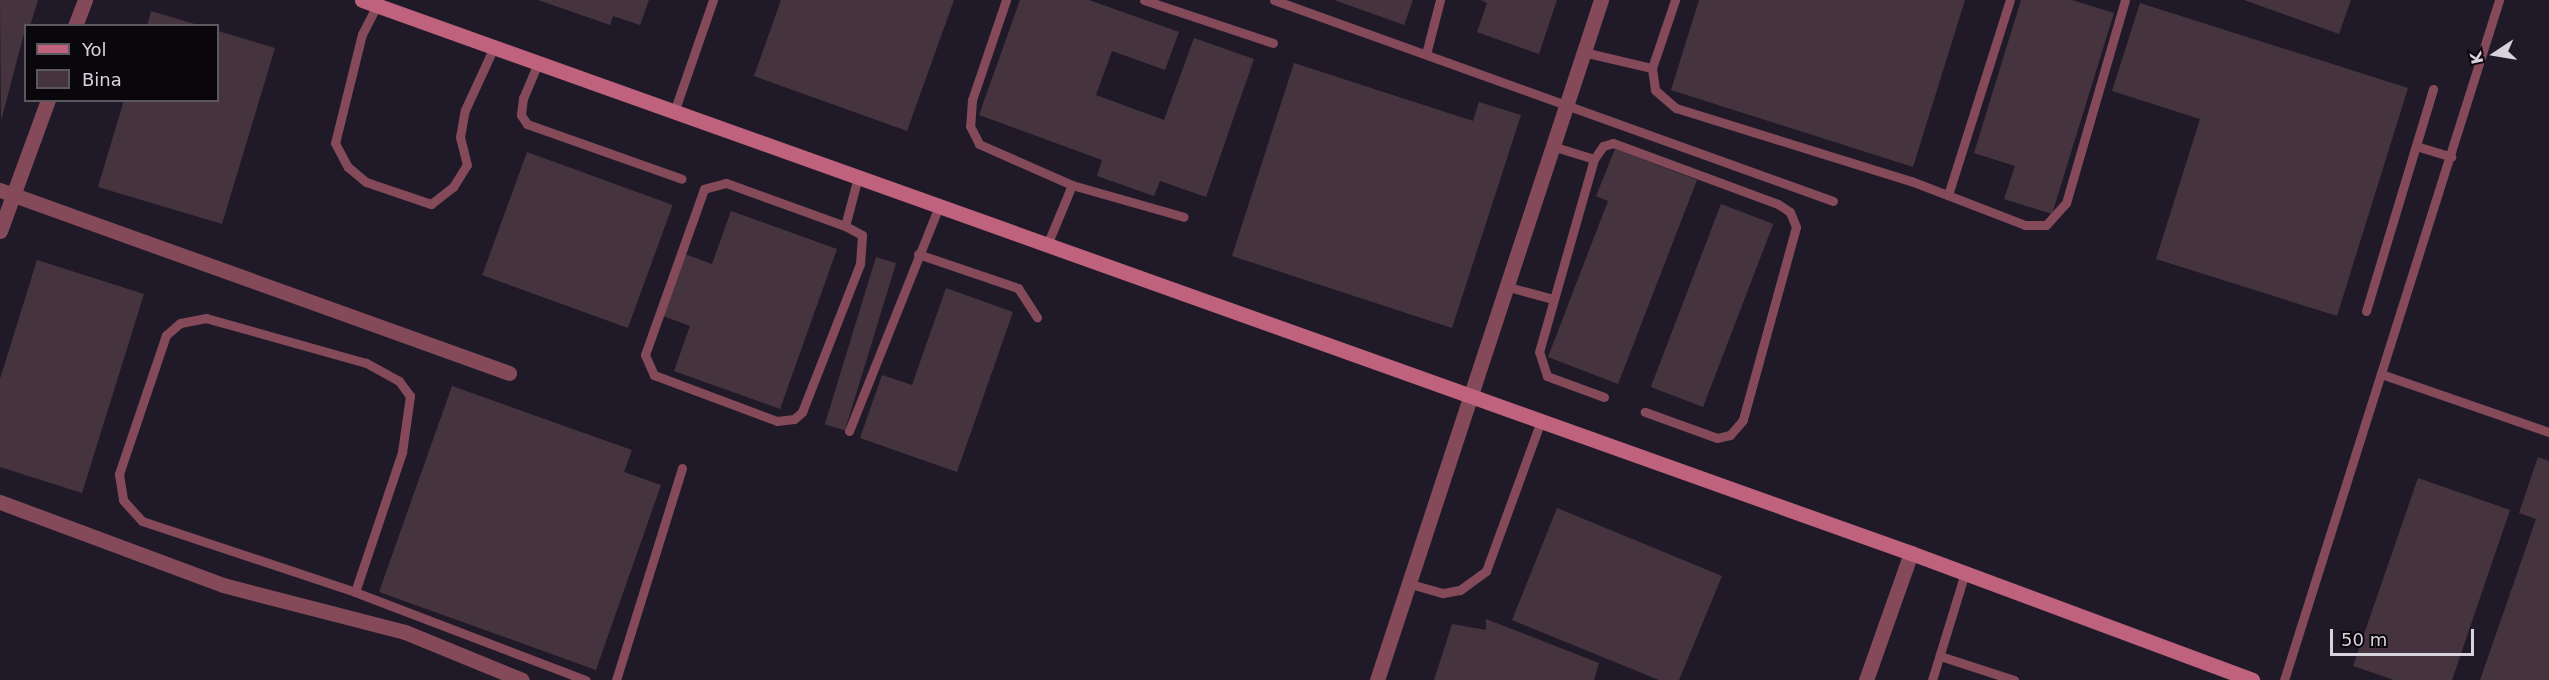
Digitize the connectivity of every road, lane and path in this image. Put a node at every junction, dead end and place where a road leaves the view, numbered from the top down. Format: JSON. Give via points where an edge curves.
{"nodes":[{"id":1,"x":85,"y":0,"type":"edge"},
{"id":2,"x":362,"y":0,"type":"edge"},
{"id":3,"x":713,"y":0,"type":"edge"},
{"id":4,"x":1006,"y":0,"type":"edge"},
{"id":5,"x":1144,"y":0,"type":"edge"},
{"id":6,"x":1274,"y":0,"type":"edge"},
{"id":7,"x":1440,"y":0,"type":"edge"},
{"id":8,"x":1600,"y":0,"type":"edge"},
{"id":9,"x":1675,"y":0,"type":"edge"},
{"id":10,"x":2010,"y":0,"type":"edge"},
{"id":11,"x":2126,"y":0,"type":"edge"},
{"id":12,"x":2499,"y":0,"type":"edge"},
{"id":13,"x":377,"y":5,"type":"junction"},
{"id":14,"x":76,"y":24,"type":"edge"},
{"id":15,"x":1273,"y":43,"type":"dead end"},
{"id":16,"x":494,"y":47,"type":"junction"},
{"id":17,"x":1583,"y":52,"type":"junction"},
{"id":18,"x":1426,"y":54,"type":"junction"},
{"id":19,"x":538,"y":63,"type":"junction"},
{"id":20,"x":1652,"y":68,"type":"junction"},
{"id":21,"x":2433,"y":89,"type":"dead end"},
{"id":22,"x":47,"y":102,"type":"edge"},
{"id":23,"x":1564,"y":108,"type":"junction"},
{"id":24,"x":674,"y":112,"type":"junction"},
{"id":25,"x":1552,"y":146,"type":"junction"},
{"id":26,"x":2416,"y":146,"type":"junction"},
{"id":27,"x":2451,"y":157,"type":"junction"},
{"id":28,"x":1594,"y":159,"type":"junction"},
{"id":29,"x":858,"y":177,"type":"junction"},
{"id":30,"x":682,"y":179,"type":"dead end"},
{"id":31,"x":1072,"y":185,"type":"junction"},
{"id":32,"x":7,"y":192,"type":"edge"},
{"id":33,"x":1948,"y":195,"type":"junction"},
{"id":34,"x":1833,"y":201,"type":"dead end"},
{"id":35,"x":939,"y":206,"type":"junction"},
{"id":36,"x":1184,"y":217,"type":"dead end"},
{"id":37,"x":845,"y":226,"type":"junction"},
{"id":38,"x":0,"y":231,"type":"edge"},
{"id":39,"x":1047,"y":245,"type":"junction"},
{"id":40,"x":918,"y":254,"type":"junction"},
{"id":41,"x":1505,"y":286,"type":"junction"},
{"id":42,"x":1553,"y":299,"type":"junction"},
{"id":43,"x":2366,"y":311,"type":"dead end"},
{"id":44,"x":1037,"y":317,"type":"dead end"},
{"id":45,"x":509,"y":373,"type":"dead end"},
{"id":46,"x":2384,"y":375,"type":"junction"},
{"id":47,"x":1467,"y":395,"type":"junction"},
{"id":48,"x":1604,"y":397,"type":"dead end"},
{"id":49,"x":1644,"y":412,"type":"dead end"},
{"id":50,"x":1541,"y":421,"type":"junction"},
{"id":51,"x":849,"y":431,"type":"dead end"},
{"id":52,"x":2549,"y":432,"type":"edge"},
{"id":53,"x":682,"y":468,"type":"dead end"},
{"id":54,"x":0,"y":502,"type":"edge"},
{"id":55,"x":1911,"y":553,"type":"junction"},
{"id":56,"x":1965,"y":573,"type":"junction"},
{"id":57,"x":1407,"y":583,"type":"junction"},
{"id":58,"x":355,"y":592,"type":"junction"},
{"id":59,"x":1940,"y":656,"type":"junction"},
{"id":60,"x":522,"y":680,"type":"edge"},
{"id":61,"x":586,"y":680,"type":"edge"},
{"id":62,"x":616,"y":680,"type":"edge"},
{"id":63,"x":1377,"y":680,"type":"edge"},
{"id":64,"x":1866,"y":680,"type":"edge"},
{"id":65,"x":1932,"y":680,"type":"edge"},
{"id":66,"x":2014,"y":680,"type":"edge"},
{"id":67,"x":2252,"y":680,"type":"edge"},
{"id":68,"x":2284,"y":680,"type":"edge"}],
"edges":[{"from":1,"to":14,"type":"street"},
{"from":2,"to":13,"type":"street"},
{"from":3,"to":24,"type":"lane"},
{"from":4,"to":31,"type":"lane","via":[[972,100],[970,126],[979,144]]},
{"from":5,"to":15,"type":"lane"},
{"from":6,"to":18,"type":"lane"},
{"from":7,"to":18,"type":"lane"},
{"from":8,"to":17,"type":"street"},
{"from":9,"to":20,"type":"lane"},
{"from":10,"to":33,"type":"lane"},
{"from":11,"to":33,"type":"lane","via":[[2057,218],[2046,225],[2025,225]]},
{"from":12,"to":27,"type":"lane"},
{"from":13,"to":16,"type":"street"},
{"from":13,"to":16,"type":"lane","via":[[362,34],[335,143],[348,167],[366,182],[431,204],[453,187],[467,165],[460,137],[465,110]]},
{"from":16,"to":19,"type":"street"},
{"from":17,"to":20,"type":"lane"},
{"from":17,"to":23,"type":"street"},
{"from":18,"to":23,"type":"lane"},
{"from":19,"to":24,"type":"street"},
{"from":19,"to":30,"type":"lane","via":[[523,98],[521,115],[527,124]]},
{"from":20,"to":33,"type":"lane","via":[[1655,90],[1676,108]]},
{"from":21,"to":26,"type":"lane"},
{"from":22,"to":32,"type":"street"},
{"from":23,"to":25,"type":"street"},
{"from":23,"to":34,"type":"lane"},
{"from":24,"to":29,"type":"street"},
{"from":25,"to":28,"type":"lane"},
{"from":25,"to":41,"type":"street"},
{"from":26,"to":27,"type":"lane"},
{"from":26,"to":43,"type":"lane"},
{"from":27,"to":46,"type":"lane"},
{"from":28,"to":42,"type":"lane"},
{"from":28,"to":49,"type":"lane","via":[[1603,146],[1613,143],[1778,204],[1790,212],[1796,227],[1743,420],[1730,435],[1717,438]]},
{"from":29,"to":35,"type":"street"},
{"from":29,"to":37,"type":"lane"},
{"from":31,"to":36,"type":"lane"},
{"from":31,"to":39,"type":"lane"},
{"from":32,"to":38,"type":"street"},
{"from":32,"to":45,"type":"street"},
{"from":35,"to":39,"type":"street"},
{"from":35,"to":40,"type":"lane"},
{"from":37,"to":37,"type":"lane","via":[[862,235],[860,264],[802,411],[794,419],[777,420],[654,375],[645,355],[704,189],[726,183]]},
{"from":39,"to":47,"type":"street"},
{"from":40,"to":44,"type":"lane","via":[[1018,288]]},
{"from":40,"to":51,"type":"lane"},
{"from":41,"to":42,"type":"lane"},
{"from":41,"to":47,"type":"street"},
{"from":42,"to":48,"type":"lane","via":[[1540,366],[1547,376]]},
{"from":46,"to":52,"type":"lane"},
{"from":46,"to":68,"type":"lane"},
{"from":47,"to":50,"type":"street"},
{"from":47,"to":57,"type":"street"},
{"from":50,"to":55,"type":"street"},
{"from":50,"to":57,"type":"lane","via":[[1486,571],[1460,590],[1443,593]]},
{"from":53,"to":62,"type":"lane"},
{"from":54,"to":60,"type":"street","via":[[223,585],[405,632]]},
{"from":55,"to":56,"type":"street"},
{"from":55,"to":64,"type":"street"},
{"from":56,"to":59,"type":"lane"},
{"from":56,"to":67,"type":"street"},
{"from":57,"to":63,"type":"street"},
{"from":58,"to":58,"type":"lane","via":[[142,521],[123,500],[119,474],[166,335],[180,323],[206,318],[366,363],[399,381],[410,396],[402,452]]},
{"from":58,"to":61,"type":"lane"},
{"from":59,"to":65,"type":"lane"},
{"from":59,"to":66,"type":"lane"}]}
